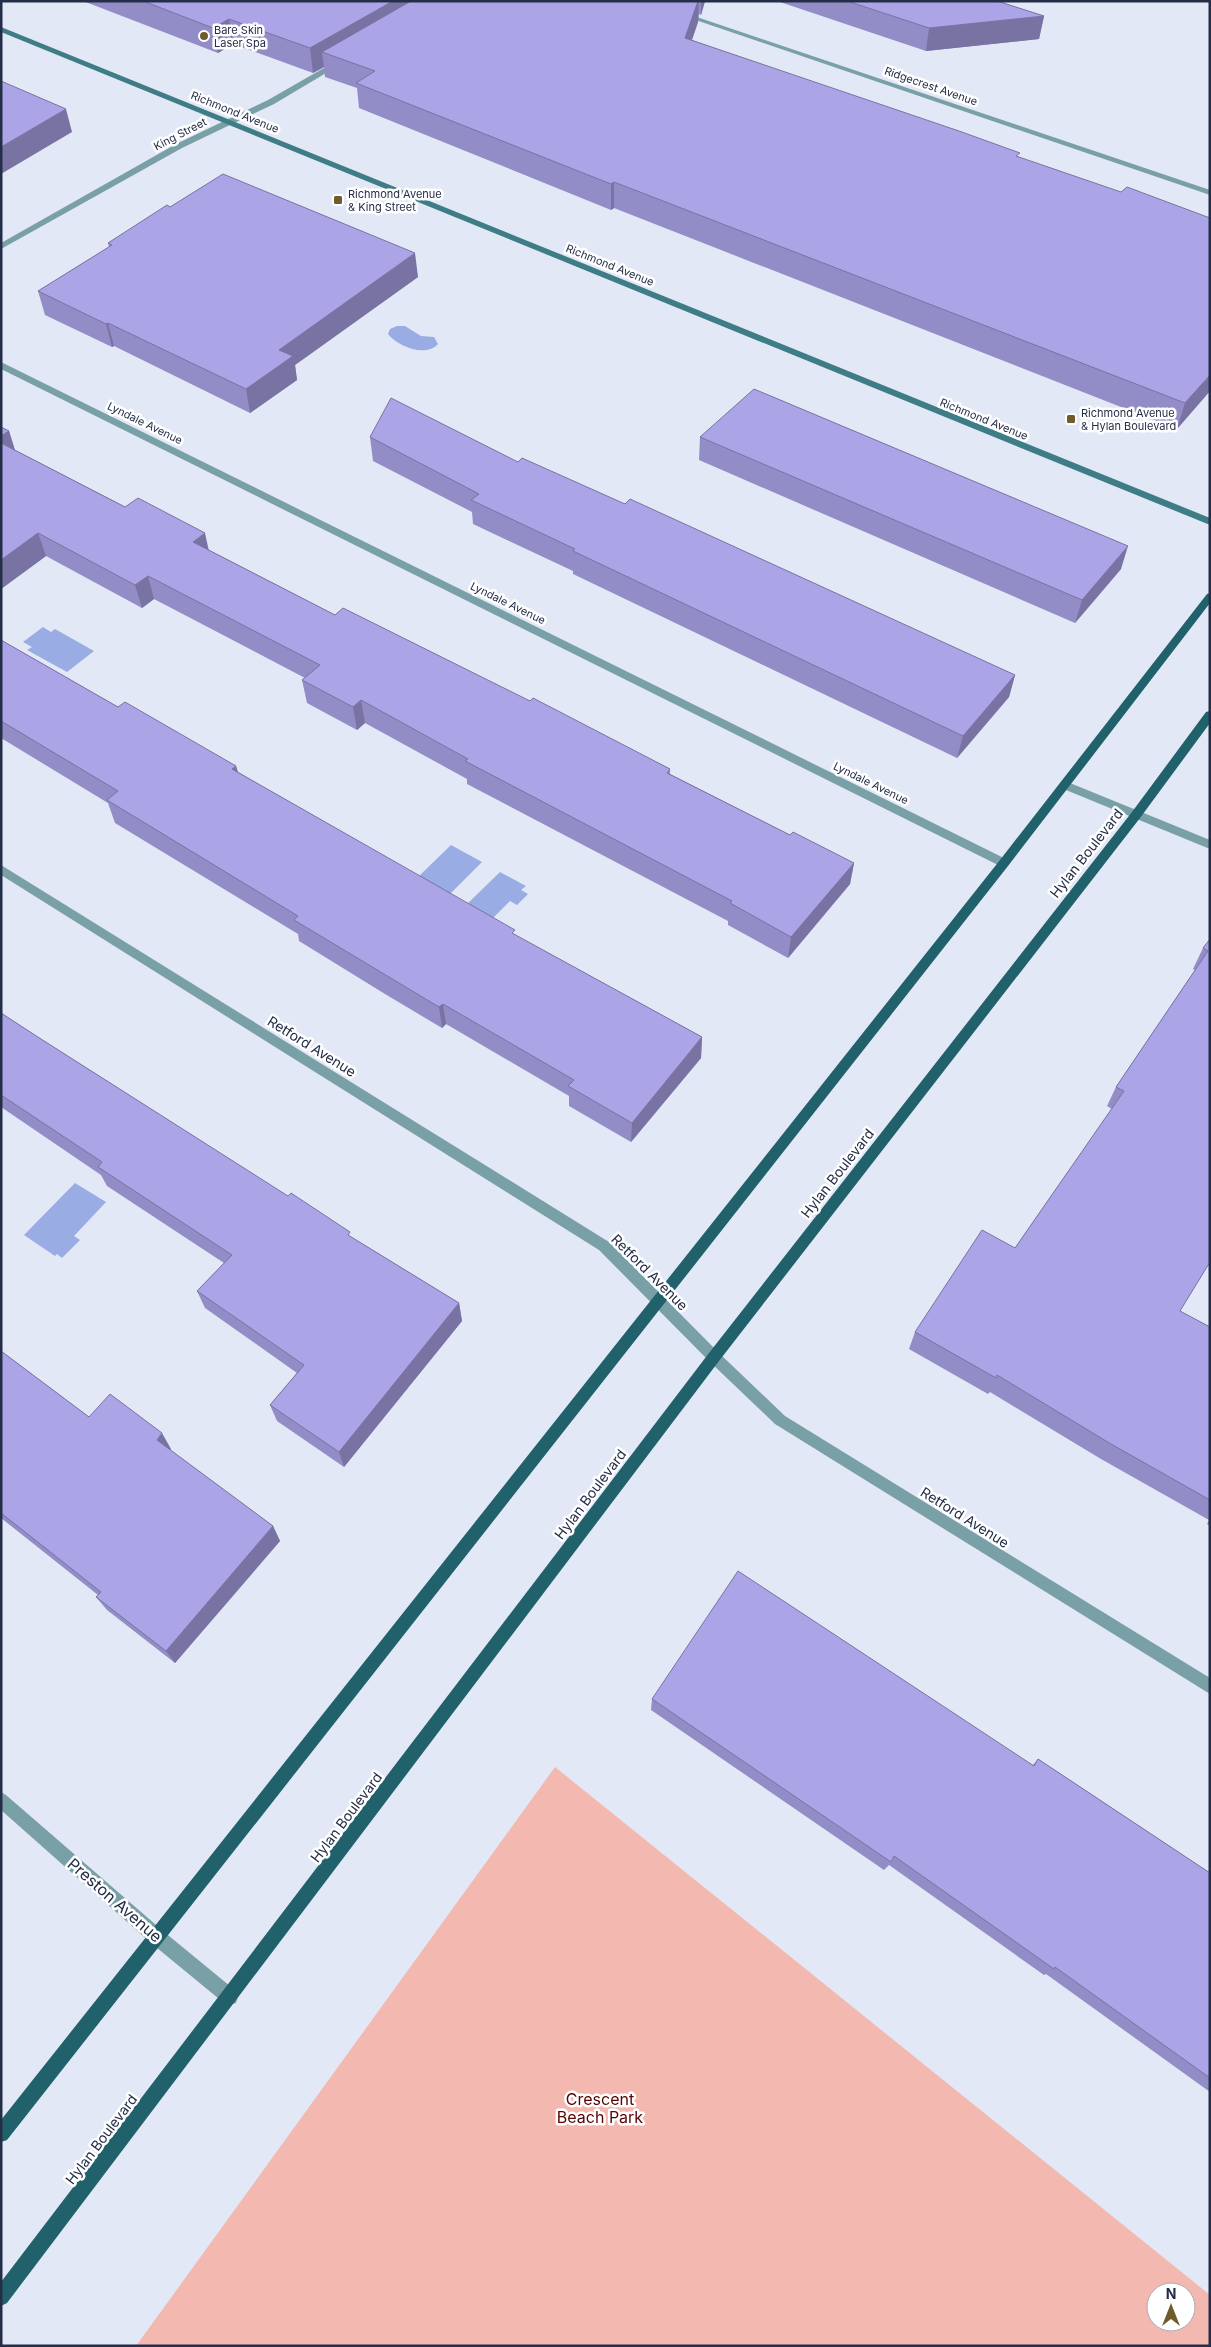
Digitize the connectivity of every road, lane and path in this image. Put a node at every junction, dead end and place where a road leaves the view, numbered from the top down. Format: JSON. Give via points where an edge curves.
{"nodes":[{"id":1,"x":673,"y":11,"type":"edge"},
{"id":2,"x":1,"y":29,"type":"edge"},
{"id":3,"x":346,"y":60,"type":"edge"},
{"id":4,"x":230,"y":122,"type":"junction"},
{"id":5,"x":1210,"y":193,"type":"edge"},
{"id":6,"x":1,"y":247,"type":"edge"},
{"id":7,"x":1,"y":365,"type":"edge"},
{"id":8,"x":1210,"y":522,"type":"edge"},
{"id":9,"x":1210,"y":596,"type":"edge"},
{"id":10,"x":1210,"y":715,"type":"edge"},
{"id":11,"x":1065,"y":785,"type":"junction"},
{"id":12,"x":1136,"y":815,"type":"junction"},
{"id":13,"x":1210,"y":845,"type":"edge"},
{"id":14,"x":1004,"y":863,"type":"junction"},
{"id":15,"x":1,"y":869,"type":"edge"},
{"id":16,"x":658,"y":1301,"type":"junction"},
{"id":17,"x":714,"y":1358,"type":"junction"},
{"id":18,"x":1210,"y":1687,"type":"edge"},
{"id":19,"x":1,"y":1800,"type":"edge"},
{"id":20,"x":157,"y":1937,"type":"junction"},
{"id":21,"x":230,"y":1997,"type":"junction"},
{"id":22,"x":1,"y":2134,"type":"edge"},
{"id":23,"x":1,"y":2297,"type":"edge"}],
"edges":[{"from":1,"to":5,"type":"street","name":"Ridgecrest Avenue"},
{"from":2,"to":4,"type":"main road","name":"Richmond Avenue"},
{"from":3,"to":4,"type":"street","name":"King Street"},
{"from":4,"to":6,"type":"street","name":"King Street","via":[[179,146]]},
{"from":4,"to":8,"type":"main road","name":"Richmond Avenue"},
{"from":7,"to":14,"type":"street","name":"Lyndale Avenue"},
{"from":9,"to":11,"type":"main road"},
{"from":10,"to":12,"type":"main road","name":"Hylan Boulevard"},
{"from":11,"to":12,"type":"street"},
{"from":11,"to":14,"type":"main road"},
{"from":12,"to":13,"type":"street"},
{"from":12,"to":17,"type":"main road","name":"Hylan Boulevard"},
{"from":14,"to":16,"type":"main road"},
{"from":15,"to":16,"type":"street","name":"Retford Avenue","via":[[604,1246]]},
{"from":16,"to":17,"type":"street","name":"Retford Avenue"},
{"from":16,"to":20,"type":"main road"},
{"from":17,"to":18,"type":"street","name":"Retford Avenue","via":[[780,1420]]},
{"from":17,"to":21,"type":"main road","name":"Hylan Boulevard"},
{"from":19,"to":20,"type":"street","name":"Preston Avenue"},
{"from":20,"to":21,"type":"street","name":"Preston Avenue"},
{"from":20,"to":22,"type":"main road"},
{"from":21,"to":23,"type":"main road","name":"Hylan Boulevard"}]}
